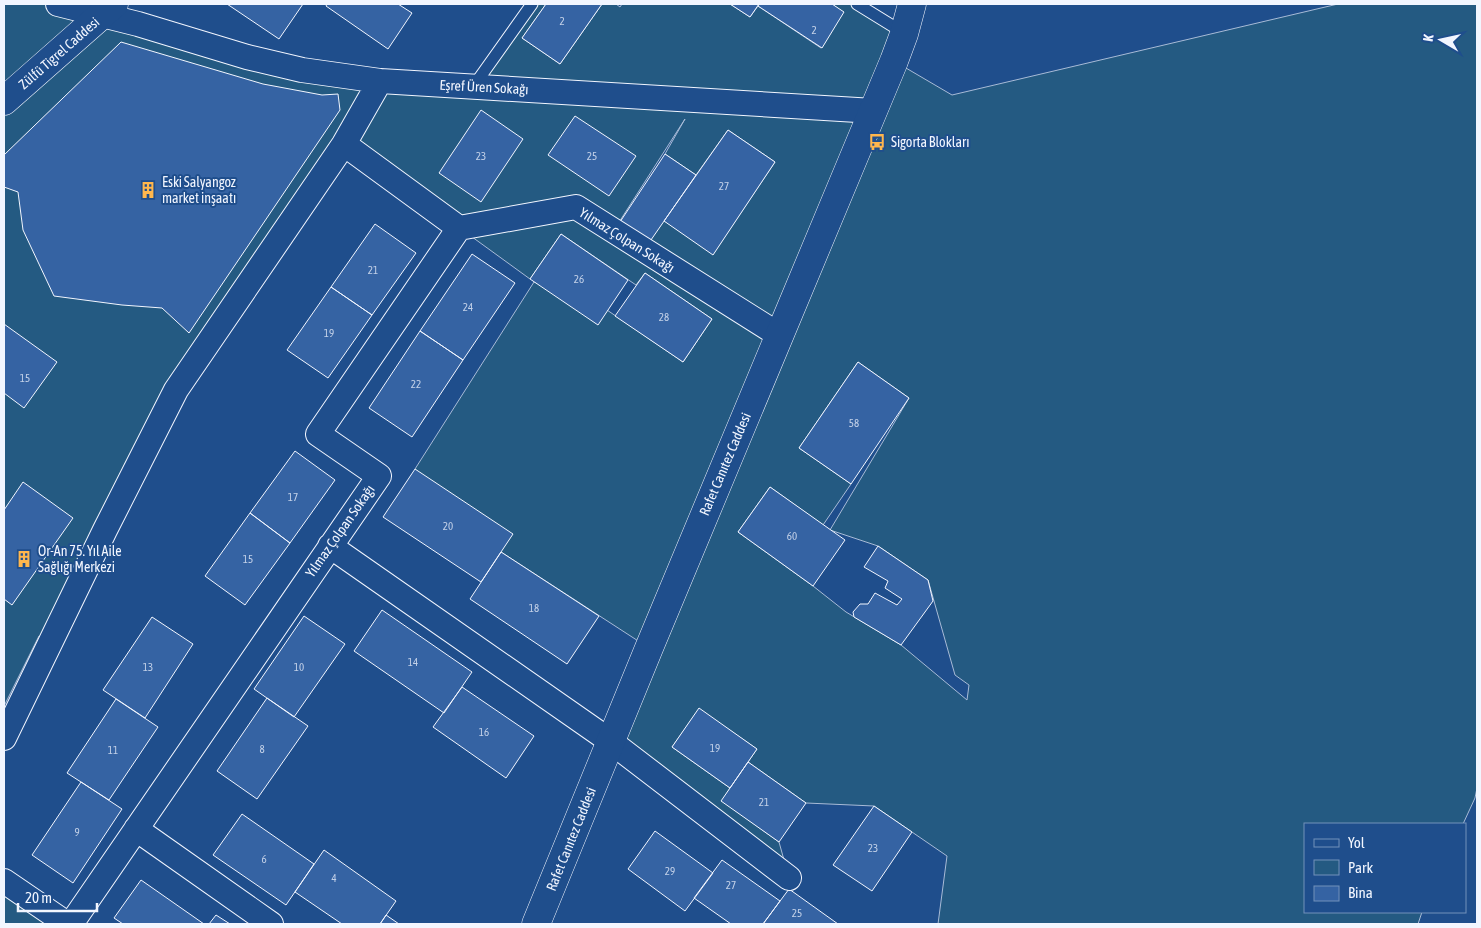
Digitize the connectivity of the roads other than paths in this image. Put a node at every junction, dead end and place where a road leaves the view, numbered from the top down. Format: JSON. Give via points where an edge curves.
{"nodes":[{"id":1,"x":58,"y":4,"type":"edge"},
{"id":2,"x":532,"y":4,"type":"edge"},
{"id":3,"x":857,"y":4,"type":"edge"},
{"id":4,"x":912,"y":4,"type":"edge"},
{"id":5,"x":108,"y":10,"type":"edge"},
{"id":6,"x":904,"y":34,"type":"junction"},
{"id":7,"x":380,"y":81,"type":"junction"},
{"id":8,"x":473,"y":87,"type":"junction"},
{"id":9,"x":4,"y":101,"type":"edge"},
{"id":10,"x":874,"y":111,"type":"junction"},
{"id":11,"x":344,"y":144,"type":"junction"},
{"id":12,"x":460,"y":228,"type":"junction"},
{"id":13,"x":779,"y":335,"type":"junction"},
{"id":14,"x":330,"y":546,"type":"junction"},
{"id":15,"x":4,"y":738,"type":"edge"},
{"id":16,"x":610,"y":741,"type":"junction"},
{"id":17,"x":136,"y":829,"type":"junction"},
{"id":18,"x":789,"y":878,"type":"dead end"},
{"id":19,"x":4,"y":881,"type":"edge"},
{"id":20,"x":69,"y":924,"type":"edge"},
{"id":21,"x":271,"y":924,"type":"edge"},
{"id":22,"x":536,"y":924,"type":"edge"}],
"edges":[{"from":1,"to":5,"type":"street","name":"Eşref Üren Sokağı"},
{"from":2,"to":8,"type":"lane"},
{"from":3,"to":6,"type":"lane"},
{"from":4,"to":6,"type":"street","name":"Rafet Canıtez Caddesi"},
{"from":5,"to":7,"type":"street","name":"Eşref Üren Sokağı","via":[[147,27],[247,57],[292,68]]},
{"from":5,"to":9,"type":"street","name":"Zülfü Tigrel Caddesi"},
{"from":6,"to":10,"type":"street","name":"Rafet Canıtez Caddesi"},
{"from":7,"to":8,"type":"street","name":"Eşref Üren Sokağı"},
{"from":7,"to":11,"type":"street"},
{"from":8,"to":10,"type":"street","name":"Eşref Üren Sokağı"},
{"from":10,"to":13,"type":"street","name":"Rafet Canıtez Caddesi"},
{"from":11,"to":12,"type":"street"},
{"from":11,"to":15,"type":"street","via":[[176,390]]},
{"from":12,"to":13,"type":"street","name":"Yılmaz Çolpan Sokağı","via":[[576,207]]},
{"from":12,"to":14,"type":"street","name":"Yılmaz Çolpan Sokağı","via":[[318,434],[379,476]]},
{"from":13,"to":16,"type":"street","name":"Rafet Canıtez Caddesi"},
{"from":14,"to":16,"type":"street"},
{"from":14,"to":17,"type":"street","name":"Yılmaz Çolpan Sokağı"},
{"from":16,"to":18,"type":"street"},
{"from":16,"to":22,"type":"street","name":"Rafet Canıtez Caddesi"},
{"from":17,"to":20,"type":"street","name":"Yılmaz Çolpan Sokağı"},
{"from":17,"to":21,"type":"street"},
{"from":19,"to":20,"type":"street","name":"Yılmaz Çolpan Sokağı"}]}
